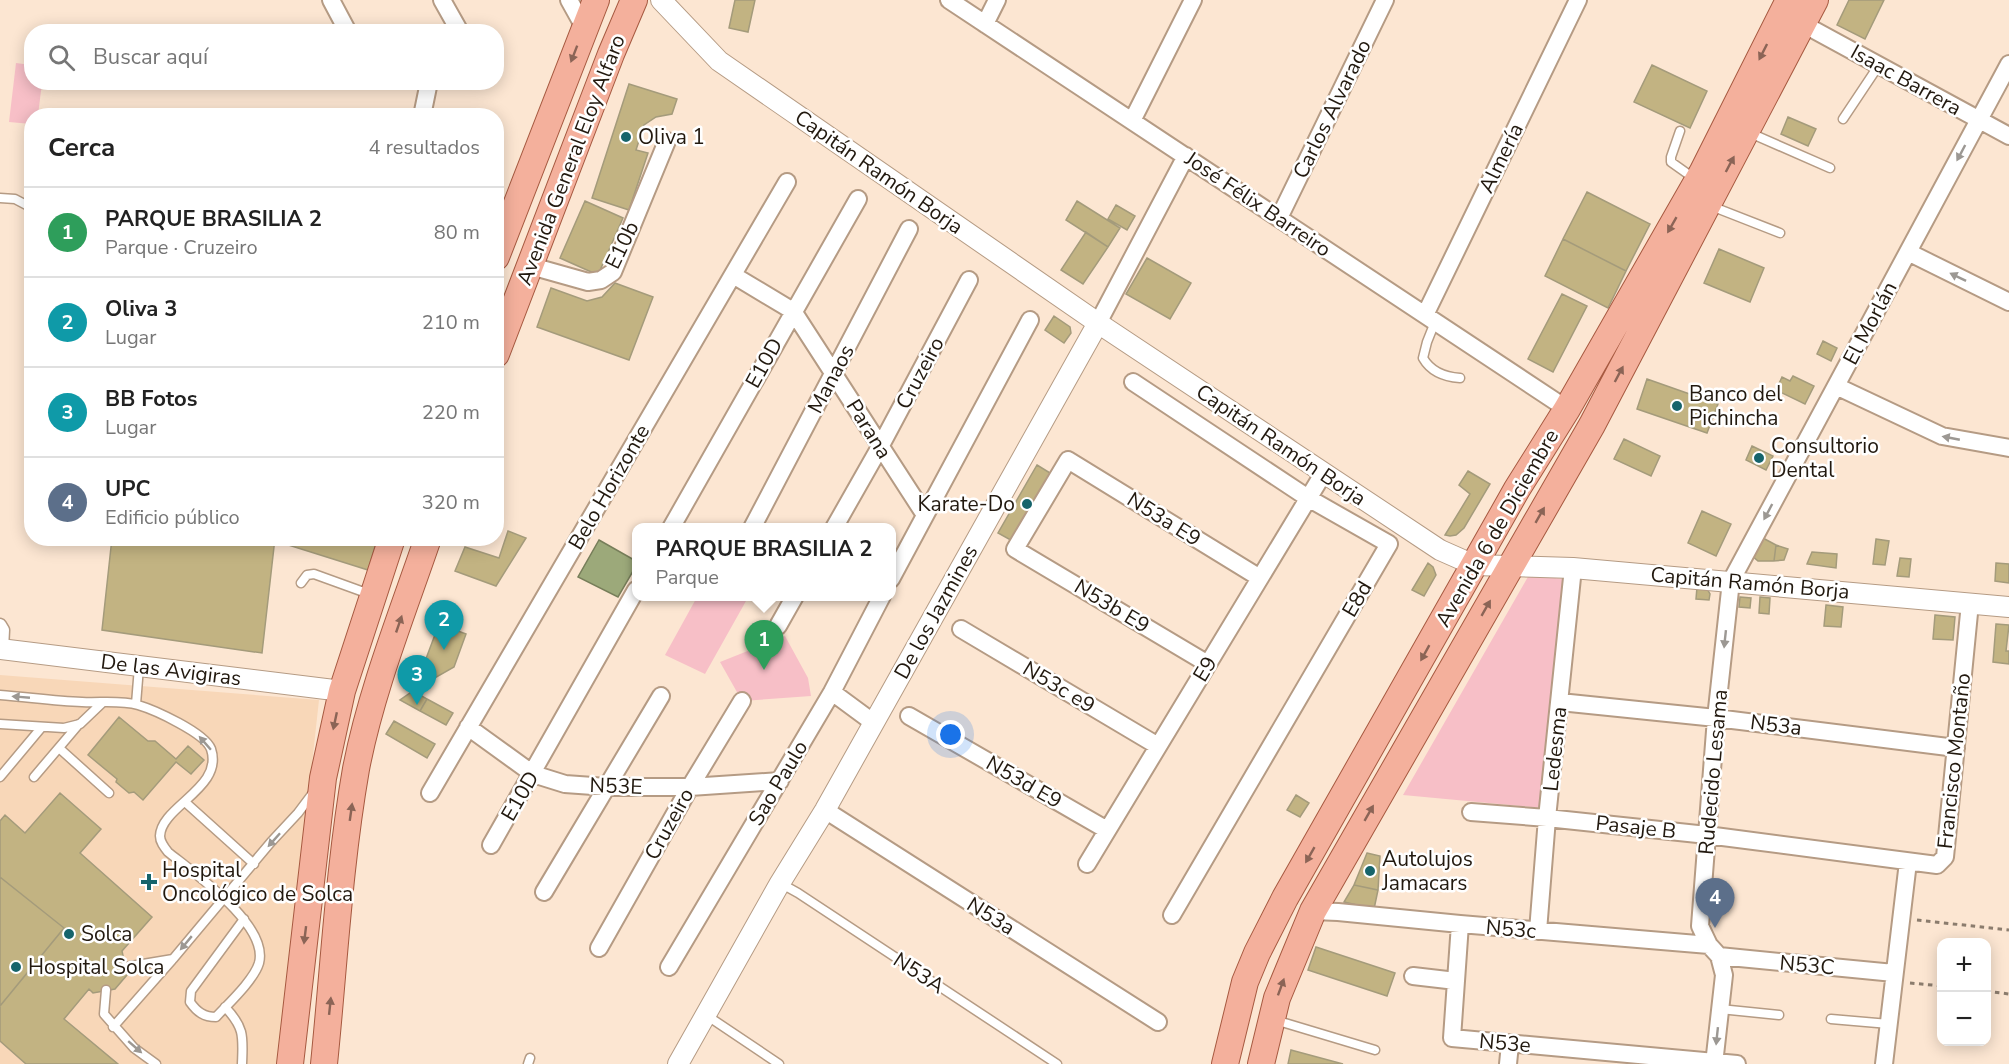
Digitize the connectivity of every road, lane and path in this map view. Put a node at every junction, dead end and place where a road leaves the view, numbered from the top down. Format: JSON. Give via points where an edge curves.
{"nodes":[{"id":1,"x":331,"y":0,"type":"edge"},
{"id":2,"x":442,"y":0,"type":"edge"},
{"id":3,"x":569,"y":0,"type":"edge"},
{"id":4,"x":597,"y":0,"type":"edge"},
{"id":5,"x":634,"y":0,"type":"edge"},
{"id":6,"x":662,"y":0,"type":"edge"},
{"id":7,"x":949,"y":0,"type":"edge"},
{"id":8,"x":997,"y":0,"type":"edge"},
{"id":9,"x":1192,"y":0,"type":"edge"},
{"id":10,"x":1385,"y":0,"type":"edge"},
{"id":11,"x":1578,"y":0,"type":"edge"},
{"id":12,"x":1789,"y":0,"type":"edge"},
{"id":13,"x":1815,"y":0,"type":"edge"},
{"id":14,"x":344,"y":24,"type":"edge"},
{"id":15,"x":456,"y":24,"type":"edge"},
{"id":16,"x":985,"y":24,"type":"junction"},
{"id":17,"x":1803,"y":24,"type":"junction"},
{"id":18,"x":585,"y":27,"type":"junction"},
{"id":19,"x":2009,"y":64,"type":"edge"},
{"id":20,"x":1879,"y":65,"type":"junction"},
{"id":21,"x":427,"y":90,"type":"edge"},
{"id":22,"x":424,"y":108,"type":"edge"},
{"id":23,"x":1844,"y":119,"type":"dead end"},
{"id":24,"x":1979,"y":119,"type":"junction"},
{"id":25,"x":1132,"y":121,"type":"junction"},
{"id":26,"x":1680,"y":130,"type":"dead end"},
{"id":27,"x":1747,"y":131,"type":"junction"},
{"id":28,"x":2009,"y":136,"type":"edge"},
{"id":29,"x":667,"y":141,"type":"dead end"},
{"id":30,"x":1186,"y":156,"type":"junction"},
{"id":31,"x":1830,"y":168,"type":"dead end"},
{"id":32,"x":1698,"y":180,"type":"junction"},
{"id":33,"x":787,"y":182,"type":"dead end"},
{"id":34,"x":0,"y":198,"type":"edge"},
{"id":35,"x":858,"y":199,"type":"dead end"},
{"id":36,"x":24,"y":204,"type":"edge"},
{"id":37,"x":1708,"y":205,"type":"junction"},
{"id":38,"x":1279,"y":218,"type":"junction"},
{"id":39,"x":909,"y":230,"type":"dead end"},
{"id":40,"x":1780,"y":233,"type":"dead end"},
{"id":41,"x":504,"y":236,"type":"edge"},
{"id":42,"x":1908,"y":252,"type":"junction"},
{"id":43,"x":531,"y":266,"type":"junction"},
{"id":44,"x":733,"y":275,"type":"junction"},
{"id":45,"x":969,"y":280,"type":"dead end"},
{"id":46,"x":2009,"y":302,"type":"edge"},
{"id":47,"x":793,"y":311,"type":"junction"},
{"id":48,"x":1430,"y":319,"type":"junction"},
{"id":49,"x":1030,"y":320,"type":"dead end"},
{"id":50,"x":1098,"y":322,"type":"junction"},
{"id":51,"x":504,"y":334,"type":"edge"},
{"id":52,"x":834,"y":372,"type":"junction"},
{"id":53,"x":1460,"y":378,"type":"dead end"},
{"id":54,"x":1134,"y":382,"type":"dead end"},
{"id":55,"x":1836,"y":386,"type":"junction"},
{"id":56,"x":1567,"y":410,"type":"junction"},
{"id":57,"x":880,"y":447,"type":"junction"},
{"id":58,"x":2009,"y":448,"type":"edge"},
{"id":59,"x":1323,"y":474,"type":"junction"},
{"id":60,"x":1308,"y":498,"type":"junction"},
{"id":61,"x":925,"y":515,"type":"junction"},
{"id":62,"x":675,"y":523,"type":"edge"},
{"id":63,"x":755,"y":523,"type":"edge"},
{"id":64,"x":837,"y":523,"type":"edge"},
{"id":65,"x":389,"y":546,"type":"edge"},
{"id":66,"x":425,"y":546,"type":"edge"},
{"id":67,"x":1016,"y":549,"type":"joint"},
{"id":68,"x":1474,"y":565,"type":"junction"},
{"id":69,"x":1511,"y":566,"type":"junction"},
{"id":70,"x":1573,"y":568,"type":"junction"},
{"id":71,"x":896,"y":570,"type":"edge"},
{"id":72,"x":1260,"y":578,"type":"junction"},
{"id":73,"x":1731,"y":581,"type":"junction"},
{"id":74,"x":301,"y":583,"type":"dead end"},
{"id":75,"x":372,"y":596,"type":"junction"},
{"id":76,"x":632,"y":597,"type":"edge"},
{"id":77,"x":793,"y":601,"type":"edge"},
{"id":78,"x":880,"y":601,"type":"edge"},
{"id":79,"x":1970,"y":603,"type":"junction"},
{"id":80,"x":2009,"y":607,"type":"edge"},
{"id":81,"x":0,"y":625,"type":"edge"},
{"id":82,"x":778,"y":626,"type":"dead end"},
{"id":83,"x":961,"y":628,"type":"dead end"},
{"id":84,"x":1,"y":649,"type":"edge"},
{"id":85,"x":1208,"y":664,"type":"junction"},
{"id":86,"x":139,"y":666,"type":"junction"},
{"id":87,"x":342,"y":691,"type":"junction"},
{"id":88,"x":832,"y":692,"type":"junction"},
{"id":89,"x":0,"y":695,"type":"edge"},
{"id":90,"x":661,"y":696,"type":"dead end"},
{"id":91,"x":741,"y":701,"type":"dead end"},
{"id":92,"x":1560,"y":702,"type":"junction"},
{"id":93,"x":102,"y":703,"type":"junction"},
{"id":94,"x":136,"y":704,"type":"junction"},
{"id":95,"x":909,"y":716,"type":"dead end"},
{"id":96,"x":1716,"y":718,"type":"junction"},
{"id":97,"x":874,"y":723,"type":"junction"},
{"id":98,"x":0,"y":724,"type":"edge"},
{"id":99,"x":80,"y":724,"type":"junction"},
{"id":100,"x":468,"y":727,"type":"junction"},
{"id":101,"x":41,"y":728,"type":"junction"},
{"id":102,"x":1158,"y":746,"type":"junction"},
{"id":103,"x":59,"y":748,"type":"junction"},
{"id":104,"x":1956,"y":748,"type":"junction"},
{"id":105,"x":533,"y":774,"type":"junction"},
{"id":106,"x":0,"y":777,"type":"edge"},
{"id":107,"x":34,"y":777,"type":"dead end"},
{"id":108,"x":323,"y":778,"type":"junction"},
{"id":109,"x":780,"y":781,"type":"junction"},
{"id":110,"x":607,"y":787,"type":"junction"},
{"id":111,"x":690,"y":787,"type":"junction"},
{"id":112,"x":109,"y":793,"type":"dead end"},
{"id":113,"x":430,"y":793,"type":"dead end"},
{"id":114,"x":185,"y":802,"type":"junction"},
{"id":115,"x":825,"y":810,"type":"junction"},
{"id":116,"x":1471,"y":812,"type":"dead end"},
{"id":117,"x":1547,"y":818,"type":"junction"},
{"id":118,"x":1107,"y":830,"type":"junction"},
{"id":119,"x":1707,"y":835,"type":"junction"},
{"id":120,"x":491,"y":845,"type":"dead end"},
{"id":121,"x":1908,"y":862,"type":"junction"},
{"id":122,"x":254,"y":864,"type":"junction"},
{"id":123,"x":1087,"y":864,"type":"dead end"},
{"id":124,"x":780,"y":883,"type":"junction"},
{"id":125,"x":544,"y":892,"type":"dead end"},
{"id":126,"x":224,"y":898,"type":"junction"},
{"id":127,"x":1313,"y":911,"type":"junction"},
{"id":128,"x":1172,"y":915,"type":"dead end"},
{"id":129,"x":1901,"y":918,"type":"junction"},
{"id":130,"x":244,"y":919,"type":"junction"},
{"id":131,"x":1460,"y":924,"type":"junction"},
{"id":132,"x":2009,"y":930,"type":"edge"},
{"id":133,"x":1538,"y":931,"type":"junction"},
{"id":134,"x":599,"y":948,"type":"dead end"},
{"id":135,"x":1714,"y":951,"type":"junction"},
{"id":136,"x":172,"y":959,"type":"junction"},
{"id":137,"x":669,"y":967,"type":"dead end"},
{"id":138,"x":125,"y":968,"type":"dead end"},
{"id":139,"x":1413,"y":976,"type":"dead end"},
{"id":140,"x":1894,"y":977,"type":"junction"},
{"id":141,"x":1456,"y":981,"type":"junction"},
{"id":142,"x":1937,"y":985,"type":"edge"},
{"id":143,"x":106,"y":990,"type":"dead end"},
{"id":144,"x":1991,"y":992,"type":"edge"},
{"id":145,"x":2009,"y":994,"type":"edge"},
{"id":146,"x":225,"y":1007,"type":"junction"},
{"id":147,"x":1720,"y":1009,"type":"junction"},
{"id":148,"x":706,"y":1015,"type":"junction"},
{"id":149,"x":1779,"y":1016,"type":"dead end"},
{"id":150,"x":1272,"y":1019,"type":"junction"},
{"id":151,"x":1831,"y":1019,"type":"dead end"},
{"id":152,"x":1158,"y":1022,"type":"dead end"},
{"id":153,"x":1889,"y":1024,"type":"junction"},
{"id":154,"x":113,"y":1026,"type":"junction"},
{"id":155,"x":1510,"y":1044,"type":"junction"},
{"id":156,"x":1374,"y":1050,"type":"dead end"},
{"id":157,"x":1714,"y":1063,"type":"edge"},
{"id":158,"x":156,"y":1064,"type":"edge"},
{"id":159,"x":242,"y":1064,"type":"edge"},
{"id":160,"x":290,"y":1064,"type":"edge"},
{"id":161,"x":324,"y":1064,"type":"edge"},
{"id":162,"x":678,"y":1064,"type":"edge"},
{"id":163,"x":779,"y":1064,"type":"edge"},
{"id":164,"x":1057,"y":1064,"type":"edge"},
{"id":165,"x":1225,"y":1064,"type":"edge"},
{"id":166,"x":1261,"y":1064,"type":"edge"},
{"id":167,"x":1508,"y":1064,"type":"edge"},
{"id":168,"x":1737,"y":1064,"type":"edge"},
{"id":169,"x":1884,"y":1064,"type":"edge"}],
"edges":[{"from":1,"to":14,"type":"street"},
{"from":2,"to":15,"type":"street"},
{"from":3,"to":18,"type":"street"},
{"from":4,"to":18,"type":"main road","name":"Avenida General Eloy Alfaro"},
{"from":5,"to":43,"type":"main road","name":"Avenida General Eloy Alfaro"},
{"from":6,"to":50,"type":"street","name":"Capitán Ramón Borja","via":[[719,62]]},
{"from":7,"to":16,"type":"street","name":"José Félix Barreiro"},
{"from":8,"to":16,"type":"street"},
{"from":9,"to":25,"type":"street"},
{"from":10,"to":38,"type":"street","name":"Carlos Alvarado"},
{"from":11,"to":48,"type":"street","name":"Almería"},
{"from":12,"to":32,"type":"main road","name":"Avenida 6 de Diciembre","one_way":true},
{"from":13,"to":17,"type":"main road","name":"Avenida 6 de Diciembre"},
{"from":16,"to":25,"type":"street","name":"José Félix Barreiro"},
{"from":17,"to":20,"type":"street","name":"Isaac Barrera"},
{"from":17,"to":27,"type":"main road","name":"Avenida 6 de Diciembre"},
{"from":18,"to":41,"type":"main road","name":"Avenida General Eloy Alfaro","one_way":true},
{"from":19,"to":24,"type":"street","name":"El Morlán"},
{"from":20,"to":23,"type":"lane"},
{"from":20,"to":24,"type":"street","name":"Isaac Barrera"},
{"from":21,"to":22,"type":"street"},
{"from":24,"to":28,"type":"street","name":"Isaac Barrera"},
{"from":24,"to":42,"type":"street","name":"El Morlán","one_way":true},
{"from":25,"to":30,"type":"street","name":"José Félix Barreiro"},
{"from":26,"to":32,"type":"lane","via":[[1671,162]]},
{"from":27,"to":31,"type":"lane"},
{"from":37,"to":27,"type":"main road","name":"Avenida 6 de Diciembre","one_way":true},
{"from":29,"to":43,"type":"street","name":"E10b","via":[[614,272],[588,282]]},
{"from":30,"to":38,"type":"street","name":"José Félix Barreiro"},
{"from":30,"to":50,"type":"street","name":"De los Jazmines"},
{"from":32,"to":56,"type":"main road","name":"Avenida 6 de Diciembre","one_way":true},
{"from":33,"to":44,"type":"street","name":"Belo Horizonte"},
{"from":34,"to":36,"type":"lane"},
{"from":35,"to":47,"type":"street","name":"E10D"},
{"from":37,"to":40,"type":"lane"},
{"from":69,"to":37,"type":"main road","name":"Avenida 6 de Diciembre","one_way":true,"via":[[1592,425]]},
{"from":38,"to":48,"type":"street","name":"José Félix Barreiro"},
{"from":39,"to":52,"type":"street","name":"Manaos"},
{"from":46,"to":42,"type":"street","one_way":true},
{"from":42,"to":55,"type":"street","name":"El Morlán"},
{"from":43,"to":51,"type":"main road","name":"Avenida General Eloy Alfaro"},
{"from":44,"to":47,"type":"street","name":"Parana"},
{"from":44,"to":100,"type":"street","name":"Belo Horizonte"},
{"from":45,"to":57,"type":"street","name":"Cruzeiro"},
{"from":47,"to":52,"type":"street","name":"Parana"},
{"from":47,"to":62,"type":"street","name":"E10D"},
{"from":48,"to":53,"type":"lane","via":[[1423,358],[1433,370]]},
{"from":48,"to":56,"type":"street","name":"José Félix Barreiro"},
{"from":49,"to":61,"type":"street"},
{"from":50,"to":59,"type":"street","name":"Capitán Ramón Borja"},
{"from":50,"to":97,"type":"street","name":"De los Jazmines"},
{"from":52,"to":57,"type":"street","name":"Parana"},
{"from":52,"to":63,"type":"street","name":"Manaos"},
{"from":54,"to":60,"type":"street","name":"E8d"},
{"from":58,"to":55,"type":"street","one_way":true,"via":[[1942,436]]},
{"from":55,"to":73,"type":"street","name":"El Morlán","one_way":true},
{"from":56,"to":68,"type":"main road","name":"Avenida 6 de Diciembre"},
{"from":57,"to":61,"type":"street","name":"Parana"},
{"from":57,"to":64,"type":"street","name":"Cruzeiro"},
{"from":59,"to":60,"type":"street","name":"E9"},
{"from":59,"to":68,"type":"street","name":"Capitán Ramón Borja","via":[[1440,550]]},
{"from":60,"to":72,"type":"street","name":"E9"},
{"from":60,"to":128,"type":"street","name":"E8d","via":[[1389,544]]},
{"from":61,"to":71,"type":"street"},
{"from":65,"to":75,"type":"main road"},
{"from":161,"to":66,"type":"main road","one_way":true,"via":[[357,769],[376,692]]},
{"from":67,"to":72,"type":"street","name":"N53a E9","via":[[1068,460]]},
{"from":67,"to":85,"type":"street","name":"N53b E9"},
{"from":68,"to":69,"type":"street","name":"Capitán Ramón Borja"},
{"from":68,"to":165,"type":"main road","name":"Avenida 6 de Diciembre","one_way":true,"via":[[1257,953],[1245,982]]},
{"from":69,"to":70,"type":"street","name":"Capitán Ramón Borja"},
{"from":127,"to":69,"type":"main road","name":"Avenida 6 de Diciembre","one_way":true},
{"from":70,"to":73,"type":"street","name":"Capitán Ramón Borja"},
{"from":70,"to":92,"type":"street","name":"Ledesma"},
{"from":72,"to":85,"type":"street","name":"E9"},
{"from":73,"to":79,"type":"street","name":"Capitán Ramón Borja"},
{"from":73,"to":96,"type":"street","name":"Rudecido Lesama","one_way":true},
{"from":74,"to":75,"type":"lane","via":[[307,575],[314,574]]},
{"from":75,"to":87,"type":"main road"},
{"from":76,"to":105,"type":"street","name":"E10D"},
{"from":77,"to":82,"type":"street"},
{"from":78,"to":88,"type":"street","name":"Sao Paulo"},
{"from":79,"to":80,"type":"street","name":"Capitán Ramón Borja"},
{"from":79,"to":104,"type":"street","name":"Francisco Montaño"},
{"from":81,"to":84,"type":"street"},
{"from":83,"to":102,"type":"street","name":"N53c e9"},
{"from":84,"to":86,"type":"street","name":"De las Avigiras"},
{"from":85,"to":102,"type":"street","name":"E9"},
{"from":86,"to":87,"type":"street","name":"De las Avigiras"},
{"from":86,"to":94,"type":"lane"},
{"from":87,"to":108,"type":"main road","one_way":true},
{"from":88,"to":97,"type":"street"},
{"from":88,"to":109,"type":"street","name":"Sao Paulo"},
{"from":93,"to":89,"type":"lane","one_way":true},
{"from":90,"to":110,"type":"street"},
{"from":91,"to":111,"type":"street","name":"Cruzeiro"},
{"from":92,"to":96,"type":"street","name":"N53a"},
{"from":92,"to":117,"type":"street","name":"Ledesma"},
{"from":93,"to":94,"type":"lane"},
{"from":93,"to":99,"type":"lane"},
{"from":114,"to":94,"type":"lane","one_way":true,"via":[[208,777],[213,766],[210,747],[182,725]]},
{"from":95,"to":118,"type":"street","name":"N53d E9"},
{"from":96,"to":104,"type":"street","name":"N53a"},
{"from":96,"to":119,"type":"street","name":"Rudecido Lesama"},
{"from":97,"to":115,"type":"street","name":"De los Jazmines"},
{"from":98,"to":101,"type":"lane"},
{"from":99,"to":101,"type":"lane"},
{"from":99,"to":103,"type":"lane"},
{"from":100,"to":105,"type":"street","name":"N53E"},
{"from":100,"to":113,"type":"street","name":"Belo Horizonte"},
{"from":101,"to":106,"type":"lane"},
{"from":102,"to":118,"type":"street","name":"E9"},
{"from":103,"to":107,"type":"lane"},
{"from":103,"to":112,"type":"lane"},
{"from":104,"to":121,"type":"street","name":"Francisco Montaño","via":[[1946,857],[1937,865]]},
{"from":105,"to":110,"type":"street","name":"N53E","via":[[565,784]]},
{"from":105,"to":120,"type":"street","name":"E10D"},
{"from":108,"to":122,"type":"lane","one_way":true},
{"from":108,"to":160,"type":"main road","one_way":true},
{"from":109,"to":111,"type":"street","name":"N53E"},
{"from":109,"to":137,"type":"street","name":"Sao Paulo"},
{"from":110,"to":111,"type":"street","name":"N53E"},
{"from":110,"to":125,"type":"street"},
{"from":111,"to":134,"type":"street","name":"Cruzeiro"},
{"from":114,"to":122,"type":"lane"},
{"from":114,"to":126,"type":"lane","via":[[161,829],[161,843]]},
{"from":115,"to":124,"type":"street","name":"De los Jazmines"},
{"from":115,"to":152,"type":"street","name":"N53a"},
{"from":116,"to":117,"type":"street","name":"Pasaje B"},
{"from":117,"to":119,"type":"street","name":"Pasaje B"},
{"from":117,"to":133,"type":"street","name":"Ledesma"},
{"from":118,"to":123,"type":"street","name":"E9"},
{"from":119,"to":121,"type":"street","name":"Pasaje B"},
{"from":119,"to":135,"type":"street","name":"Rudecido Lesama","via":[[1700,926]]},
{"from":121,"to":129,"type":"street","name":"Francisco Montaño"},
{"from":122,"to":126,"type":"lane"},
{"from":124,"to":148,"type":"street","name":"De los Jazmines"},
{"from":124,"to":164,"type":"lane","name":"N53A"},
{"from":126,"to":130,"type":"lane"},
{"from":126,"to":136,"type":"lane","one_way":true},
{"from":127,"to":131,"type":"street","name":"N53c"},
{"from":150,"to":127,"type":"main road","name":"Avenida 6 de Diciembre","one_way":true,"via":[[1287,970]]},
{"from":129,"to":132,"type":"path"},
{"from":129,"to":140,"type":"street","name":"Francisco Montaño"},
{"from":130,"to":146,"type":"lane","via":[[255,935],[259,963]]},
{"from":130,"to":146,"type":"lane","via":[[191,991],[194,1007],[207,1017],[216,1017]]},
{"from":131,"to":133,"type":"street","name":"N53c"},
{"from":131,"to":141,"type":"street"},
{"from":133,"to":135,"type":"street","name":"N53c"},
{"from":135,"to":140,"type":"street","name":"N53C"},
{"from":135,"to":147,"type":"street","name":"Rudecido Lesama","via":[[1724,975]]},
{"from":136,"to":138,"type":"lane"},
{"from":136,"to":154,"type":"lane"},
{"from":139,"to":141,"type":"street"},
{"from":140,"to":142,"type":"path"},
{"from":140,"to":153,"type":"street","name":"Francisco Montaño"},
{"from":141,"to":155,"type":"street","name":"N53e","via":[[1452,1038]]},
{"from":143,"to":154,"type":"lane","via":[[104,1014]]},
{"from":144,"to":145,"type":"path"},
{"from":146,"to":159,"type":"lane","via":[[242,1030]]},
{"from":147,"to":149,"type":"lane"},
{"from":147,"to":157,"type":"street","name":"Rudecido Lesama","one_way":true},
{"from":148,"to":162,"type":"street","name":"De los Jazmines"},
{"from":148,"to":163,"type":"lane"},
{"from":150,"to":156,"type":"lane"},
{"from":150,"to":166,"type":"main road","name":"Avenida 6 de Diciembre"},
{"from":151,"to":153,"type":"lane"},
{"from":153,"to":169,"type":"street","name":"Francisco Montaño"},
{"from":154,"to":158,"type":"lane","one_way":true},
{"from":155,"to":157,"type":"street","name":"N53e"},
{"from":155,"to":167,"type":"street"},
{"from":157,"to":168,"type":"street","name":"N53e"}]}
